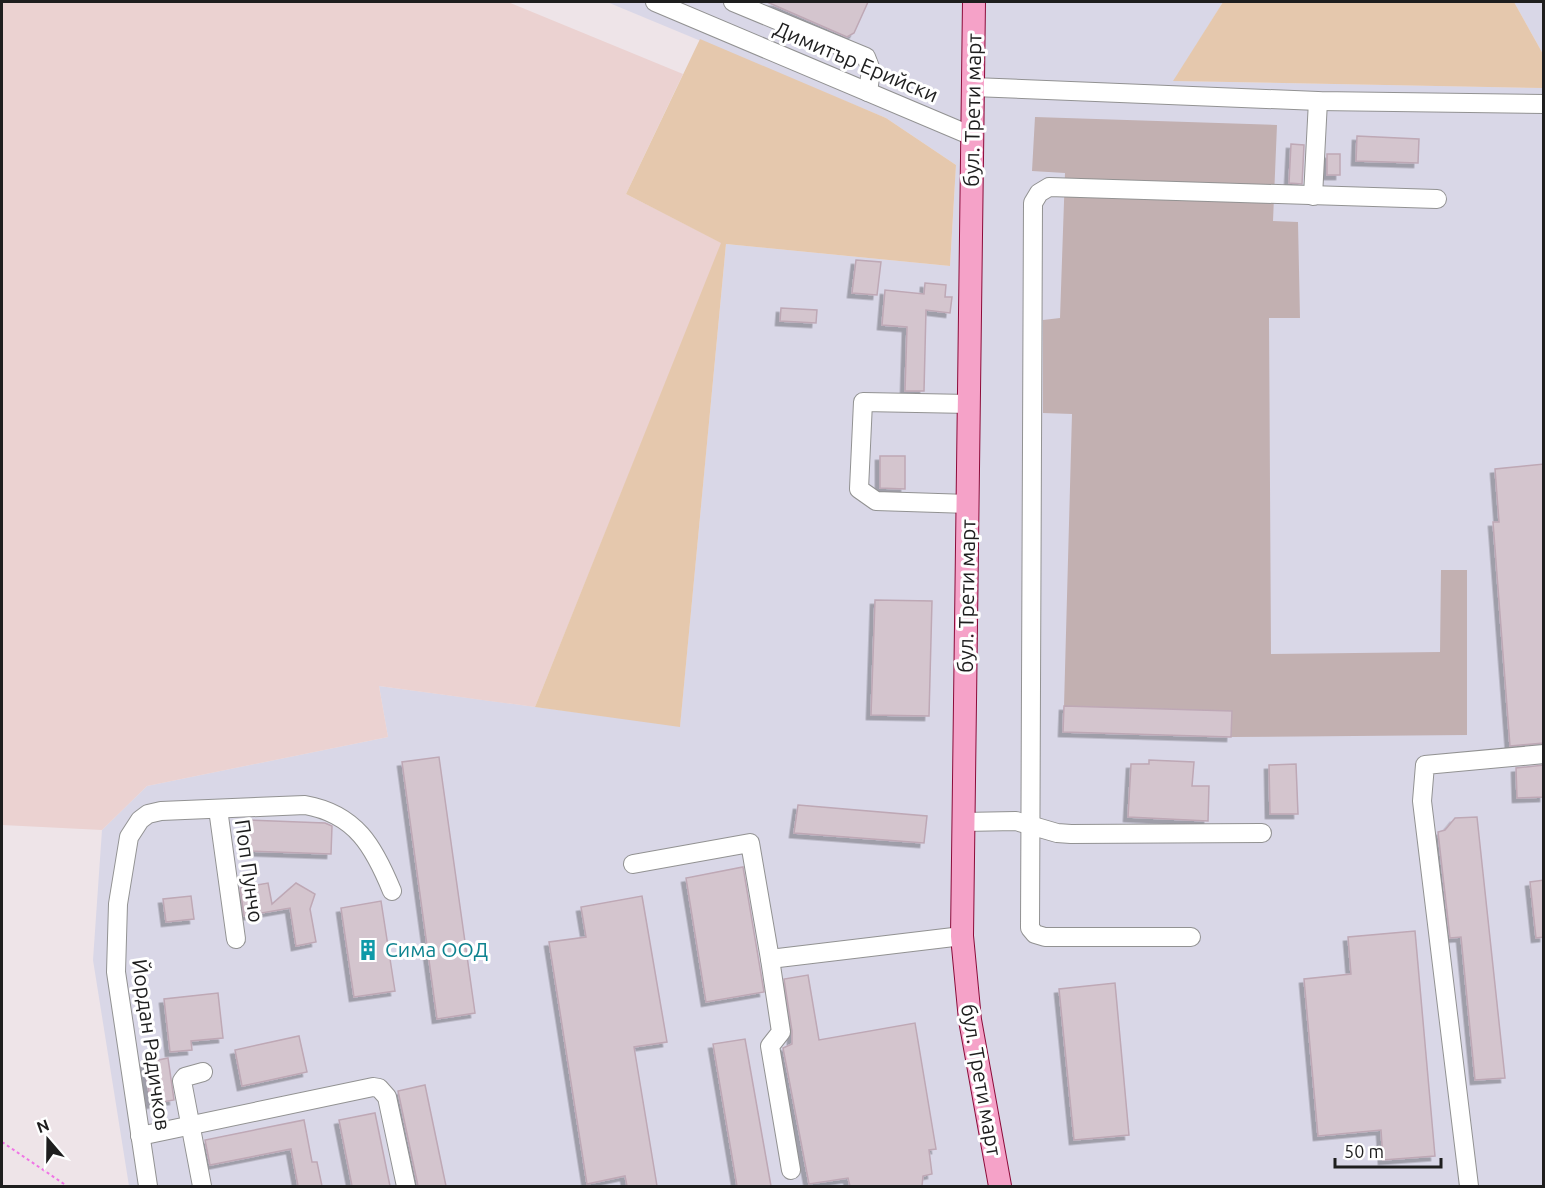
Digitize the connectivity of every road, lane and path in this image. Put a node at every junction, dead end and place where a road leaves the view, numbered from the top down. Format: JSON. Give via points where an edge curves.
{"nodes":[{"id":1,"x":655,"y":2,"type":"edge"},
{"id":2,"x":733,"y":2,"type":"edge"},
{"id":3,"x":974,"y":2,"type":"edge"},
{"id":4,"x":973,"y":87,"type":"junction"},
{"id":5,"x":868,"y":92,"type":"junction"},
{"id":6,"x":1318,"y":101,"type":"junction"},
{"id":7,"x":1544,"y":104,"type":"edge"},
{"id":8,"x":972,"y":136,"type":"junction"},
{"id":9,"x":1313,"y":196,"type":"junction"},
{"id":10,"x":1437,"y":199,"type":"dead end"},
{"id":11,"x":970,"y":404,"type":"junction"},
{"id":12,"x":969,"y":504,"type":"junction"},
{"id":13,"x":1544,"y":754,"type":"edge"},
{"id":14,"x":218,"y":809,"type":"junction"},
{"id":15,"x":963,"y":822,"type":"junction"},
{"id":16,"x":1029,"y":822,"type":"junction"},
{"id":17,"x":1262,"y":833,"type":"dead end"},
{"id":18,"x":633,"y":864,"type":"dead end"},
{"id":19,"x":392,"y":891,"type":"dead end"},
{"id":20,"x":963,"y":936,"type":"junction"},
{"id":21,"x":1191,"y":937,"type":"dead end"},
{"id":22,"x":236,"y":939,"type":"dead end"},
{"id":23,"x":770,"y":959,"type":"junction"},
{"id":24,"x":203,"y":1072,"type":"dead end"},
{"id":25,"x":191,"y":1126,"type":"junction"},
{"id":26,"x":140,"y":1136,"type":"junction"},
{"id":27,"x":2,"y":1142,"type":"edge"},
{"id":28,"x":791,"y":1170,"type":"dead end"},
{"id":29,"x":67,"y":1186,"type":"edge"},
{"id":30,"x":148,"y":1186,"type":"edge"},
{"id":31,"x":202,"y":1186,"type":"edge"},
{"id":32,"x":406,"y":1186,"type":"edge"},
{"id":33,"x":1000,"y":1186,"type":"edge"},
{"id":34,"x":1469,"y":1186,"type":"edge"}],
"edges":[{"from":1,"to":5,"type":"street","name":"Димитър Ерийски"},
{"from":2,"to":5,"type":"street","via":[[866,57],[871,70]]},
{"from":3,"to":4,"type":"main road","name":"бул. Трети март"},
{"from":4,"to":6,"type":"street"},
{"from":4,"to":8,"type":"main road","name":"бул. Трети март"},
{"from":5,"to":8,"type":"street","name":"Димитър Ерийски"},
{"from":6,"to":7,"type":"street"},
{"from":6,"to":9,"type":"street"},
{"from":8,"to":11,"type":"main road","name":"бул. Трети март"},
{"from":9,"to":10,"type":"street"},
{"from":9,"to":16,"type":"street","via":[[1049,187],[1033,203]]},
{"from":11,"to":12,"type":"main road","name":"бул. Трети март"},
{"from":11,"to":12,"type":"street","via":[[863,402],[859,489],[876,501]]},
{"from":12,"to":15,"type":"main road","name":"бул. Трети март"},
{"from":13,"to":34,"type":"street","via":[[1425,765],[1422,801]]},
{"from":14,"to":19,"type":"street","via":[[305,805],[333,813],[369,843]]},
{"from":14,"to":22,"type":"street","name":"Поп Пунчо"},
{"from":14,"to":26,"type":"street","name":"Йордан Радичков","via":[[148,814],[129,837],[118,904],[116,972]]},
{"from":15,"to":16,"type":"street"},
{"from":15,"to":20,"type":"main road","name":"бул. Трети март"},
{"from":16,"to":17,"type":"street","via":[[1071,834]]},
{"from":16,"to":21,"type":"street","via":[[1030,928],[1035,934]]},
{"from":18,"to":23,"type":"street","via":[[750,843]]},
{"from":20,"to":23,"type":"street"},
{"from":20,"to":33,"type":"main road","name":"бул. Трети март","via":[[970,1020]]},
{"from":23,"to":28,"type":"street","via":[[781,1032],[770,1046]]},
{"from":24,"to":25,"type":"street","via":[[182,1081]]},
{"from":25,"to":26,"type":"street"},
{"from":25,"to":31,"type":"street"},
{"from":25,"to":32,"type":"street","via":[[379,1088],[387,1097]]},
{"from":26,"to":30,"type":"street","name":"Йордан Радичков"},
{"from":27,"to":29,"type":"path"}]}
